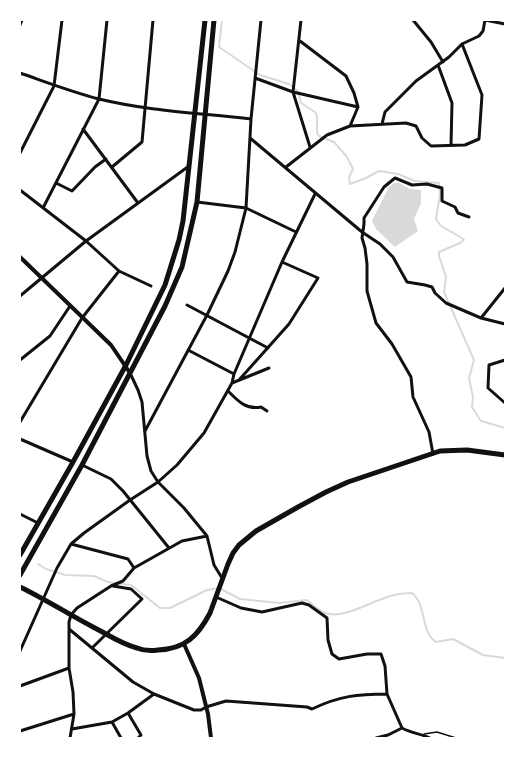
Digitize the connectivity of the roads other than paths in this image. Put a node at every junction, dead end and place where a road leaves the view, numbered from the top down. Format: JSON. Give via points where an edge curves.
{"nodes":[{"id":1,"x":22,"y":20,"type":"edge"},
{"id":2,"x":62,"y":20,"type":"edge"},
{"id":3,"x":107,"y":20,"type":"edge"},
{"id":4,"x":153,"y":20,"type":"edge"},
{"id":5,"x":205,"y":20,"type":"edge"},
{"id":6,"x":214,"y":20,"type":"edge"},
{"id":7,"x":261,"y":20,"type":"edge"},
{"id":8,"x":301,"y":20,"type":"edge"},
{"id":9,"x":412,"y":20,"type":"edge"},
{"id":10,"x":505,"y":24,"type":"edge"},
{"id":11,"x":20,"y":25,"type":"edge"},
{"id":12,"x":300,"y":41,"type":"junction"},
{"id":13,"x":462,"y":44,"type":"junction"},
{"id":14,"x":443,"y":62,"type":"junction"},
{"id":15,"x":438,"y":65,"type":"junction"},
{"id":16,"x":20,"y":73,"type":"edge"},
{"id":17,"x":254,"y":78,"type":"junction"},
{"id":18,"x":54,"y":86,"type":"junction"},
{"id":19,"x":293,"y":92,"type":"junction"},
{"id":20,"x":99,"y":99,"type":"junction"},
{"id":21,"x":145,"y":107,"type":"junction"},
{"id":22,"x":358,"y":107,"type":"junction"},
{"id":23,"x":194,"y":113,"type":"junction"},
{"id":24,"x":204,"y":113,"type":"junction"},
{"id":25,"x":251,"y":119,"type":"junction"},
{"id":26,"x":382,"y":124,"type":"junction"},
{"id":27,"x":350,"y":126,"type":"junction"},
{"id":28,"x":83,"y":129,"type":"junction"},
{"id":29,"x":250,"y":138,"type":"junction"},
{"id":30,"x":451,"y":145,"type":"junction"},
{"id":31,"x":310,"y":147,"type":"junction"},
{"id":32,"x":20,"y":153,"type":"edge"},
{"id":33,"x":106,"y":159,"type":"junction"},
{"id":34,"x":189,"y":166,"type":"junction"},
{"id":35,"x":112,"y":167,"type":"junction"},
{"id":36,"x":286,"y":167,"type":"junction"},
{"id":37,"x":56,"y":183,"type":"junction"},
{"id":38,"x":20,"y":190,"type":"edge"},
{"id":39,"x":314,"y":194,"type":"junction"},
{"id":40,"x":197,"y":202,"type":"junction"},
{"id":41,"x":138,"y":203,"type":"junction"},
{"id":42,"x":43,"y":208,"type":"junction"},
{"id":43,"x":246,"y":208,"type":"junction"},
{"id":44,"x":469,"y":218,"type":"dead end"},
{"id":45,"x":296,"y":232,"type":"junction"},
{"id":46,"x":362,"y":232,"type":"junction"},
{"id":47,"x":86,"y":241,"type":"junction"},
{"id":48,"x":20,"y":257,"type":"edge"},
{"id":49,"x":282,"y":262,"type":"junction"},
{"id":50,"x":119,"y":271,"type":"junction"},
{"id":51,"x":42,"y":279,"type":"junction"},
{"id":52,"x":151,"y":286,"type":"dead end"},
{"id":53,"x":505,"y":288,"type":"edge"},
{"id":54,"x":20,"y":296,"type":"edge"},
{"id":55,"x":187,"y":305,"type":"dead end"},
{"id":56,"x":70,"y":306,"type":"junction"},
{"id":57,"x":207,"y":315,"type":"junction"},
{"id":58,"x":82,"y":318,"type":"junction"},
{"id":59,"x":481,"y":318,"type":"junction"},
{"id":60,"x":505,"y":324,"type":"edge"},
{"id":61,"x":250,"y":338,"type":"junction"},
{"id":62,"x":268,"y":348,"type":"junction"},
{"id":63,"x":188,"y":350,"type":"junction"},
{"id":64,"x":20,"y":360,"type":"edge"},
{"id":65,"x":505,"y":360,"type":"edge"},
{"id":66,"x":126,"y":365,"type":"junction"},
{"id":67,"x":269,"y":368,"type":"dead end"},
{"id":68,"x":130,"y":373,"type":"junction"},
{"id":69,"x":234,"y":374,"type":"junction"},
{"id":70,"x":239,"y":380,"type":"junction"},
{"id":71,"x":232,"y":383,"type":"junction"},
{"id":72,"x":228,"y":391,"type":"junction"},
{"id":73,"x":505,"y":403,"type":"edge"},
{"id":74,"x":267,"y":412,"type":"dead end"},
{"id":75,"x":20,"y":422,"type":"edge"},
{"id":76,"x":145,"y":431,"type":"junction"},
{"id":77,"x":20,"y":439,"type":"edge"},
{"id":78,"x":433,"y":454,"type":"junction"},
{"id":79,"x":505,"y":455,"type":"edge"},
{"id":80,"x":73,"y":462,"type":"junction"},
{"id":81,"x":82,"y":465,"type":"junction"},
{"id":82,"x":158,"y":482,"type":"junction"},
{"id":83,"x":130,"y":500,"type":"junction"},
{"id":84,"x":20,"y":514,"type":"edge"},
{"id":85,"x":38,"y":523,"type":"junction"},
{"id":86,"x":208,"y":536,"type":"junction"},
{"id":87,"x":71,"y":544,"type":"junction"},
{"id":88,"x":168,"y":548,"type":"junction"},
{"id":89,"x":20,"y":555,"type":"edge"},
{"id":90,"x":134,"y":568,"type":"junction"},
{"id":91,"x":20,"y":576,"type":"edge"},
{"id":92,"x":222,"y":581,"type":"junction"},
{"id":93,"x":111,"y":586,"type":"junction"},
{"id":94,"x":20,"y":587,"type":"edge"},
{"id":95,"x":216,"y":596,"type":"junction"},
{"id":96,"x":44,"y":599,"type":"junction"},
{"id":97,"x":71,"y":615,"type":"junction"},
{"id":98,"x":69,"y":629,"type":"junction"},
{"id":99,"x":107,"y":634,"type":"junction"},
{"id":100,"x":184,"y":644,"type":"junction"},
{"id":101,"x":92,"y":648,"type":"junction"},
{"id":102,"x":20,"y":651,"type":"edge"},
{"id":103,"x":69,"y":668,"type":"junction"},
{"id":104,"x":20,"y":686,"type":"edge"},
{"id":105,"x":154,"y":694,"type":"junction"},
{"id":106,"x":388,"y":694,"type":"junction"},
{"id":107,"x":206,"y":707,"type":"junction"},
{"id":108,"x":128,"y":713,"type":"junction"},
{"id":109,"x":74,"y":714,"type":"junction"},
{"id":110,"x":112,"y":722,"type":"junction"},
{"id":111,"x":402,"y":728,"type":"junction"},
{"id":112,"x":72,"y":729,"type":"junction"},
{"id":113,"x":20,"y":731,"type":"edge"},
{"id":114,"x":422,"y":734,"type":"junction"},
{"id":115,"x":70,"y":738,"type":"edge"},
{"id":116,"x":120,"y":738,"type":"edge"},
{"id":117,"x":138,"y":738,"type":"edge"},
{"id":118,"x":211,"y":738,"type":"edge"},
{"id":119,"x":376,"y":738,"type":"edge"},
{"id":120,"x":430,"y":738,"type":"edge"},
{"id":121,"x":456,"y":738,"type":"edge"}],
"edges":[{"from":1,"to":11,"type":"street"},
{"from":2,"to":18,"type":"street"},
{"from":3,"to":20,"type":"street"},
{"from":4,"to":21,"type":"street"},
{"from":5,"to":23,"type":"main road"},
{"from":6,"to":24,"type":"main road"},
{"from":7,"to":17,"type":"street"},
{"from":8,"to":12,"type":"street"},
{"from":9,"to":14,"type":"street","via":[[431,42]]},
{"from":10,"to":13,"type":"street","via":[[485,20],[483,32]]},
{"from":12,"to":19,"type":"street"},
{"from":12,"to":22,"type":"street","via":[[346,76]]},
{"from":13,"to":14,"type":"street"},
{"from":13,"to":30,"type":"street","via":[[482,95],[479,139],[465,145]]},
{"from":14,"to":15,"type":"street"},
{"from":15,"to":26,"type":"street","via":[[416,81],[385,112]]},
{"from":15,"to":30,"type":"street","via":[[452,103]]},
{"from":16,"to":18,"type":"street"},
{"from":17,"to":19,"type":"street"},
{"from":17,"to":25,"type":"street"},
{"from":18,"to":20,"type":"street"},
{"from":18,"to":32,"type":"street"},
{"from":19,"to":22,"type":"street"},
{"from":19,"to":31,"type":"street"},
{"from":20,"to":21,"type":"street"},
{"from":20,"to":28,"type":"street"},
{"from":21,"to":23,"type":"street"},
{"from":21,"to":35,"type":"street","via":[[142,142]]},
{"from":22,"to":27,"type":"street"},
{"from":23,"to":24,"type":"street"},
{"from":23,"to":34,"type":"main road"},
{"from":24,"to":25,"type":"street"},
{"from":24,"to":40,"type":"main road"},
{"from":25,"to":29,"type":"street"},
{"from":26,"to":27,"type":"street"},
{"from":26,"to":30,"type":"street","via":[[406,123],[416,126],[422,138],[431,146]]},
{"from":27,"to":31,"type":"street","via":[[327,135]]},
{"from":28,"to":33,"type":"street"},
{"from":28,"to":37,"type":"street"},
{"from":29,"to":36,"type":"street"},
{"from":29,"to":43,"type":"street"},
{"from":31,"to":36,"type":"street"},
{"from":33,"to":35,"type":"street"},
{"from":33,"to":37,"type":"street","via":[[72,191]]},
{"from":34,"to":41,"type":"street"},
{"from":34,"to":66,"type":"main road","via":[[183,221],[171,267],[165,285]]},
{"from":35,"to":41,"type":"street"},
{"from":36,"to":39,"type":"street"},
{"from":37,"to":42,"type":"street"},
{"from":38,"to":42,"type":"street"},
{"from":39,"to":45,"type":"street"},
{"from":39,"to":46,"type":"street"},
{"from":40,"to":43,"type":"street"},
{"from":40,"to":68,"type":"main road","via":[[182,267]]},
{"from":41,"to":47,"type":"street"},
{"from":42,"to":47,"type":"street"},
{"from":43,"to":45,"type":"street"},
{"from":43,"to":57,"type":"street","via":[[235,252]]},
{"from":44,"to":46,"type":"street","via":[[442,201],[442,188],[428,184],[412,186],[395,178],[384,187],[364,218]]},
{"from":45,"to":49,"type":"street"},
{"from":46,"to":59,"type":"street","via":[[393,257],[407,282],[432,287],[446,303]]},
{"from":46,"to":78,"type":"street","via":[[368,291],[376,323],[392,344],[411,377],[413,397],[429,432]]},
{"from":47,"to":50,"type":"street"},
{"from":47,"to":51,"type":"street"},
{"from":48,"to":51,"type":"street"},
{"from":49,"to":61,"type":"street"},
{"from":49,"to":62,"type":"street","via":[[318,278],[289,324]]},
{"from":50,"to":52,"type":"street"},
{"from":50,"to":58,"type":"street"},
{"from":51,"to":54,"type":"street"},
{"from":51,"to":56,"type":"street"},
{"from":53,"to":59,"type":"street"},
{"from":55,"to":57,"type":"street"},
{"from":56,"to":58,"type":"street"},
{"from":56,"to":64,"type":"street","via":[[50,336]]},
{"from":57,"to":61,"type":"street"},
{"from":57,"to":63,"type":"street"},
{"from":58,"to":66,"type":"street","via":[[111,345]]},
{"from":58,"to":75,"type":"street"},
{"from":59,"to":60,"type":"street"},
{"from":61,"to":62,"type":"street"},
{"from":61,"to":69,"type":"street"},
{"from":62,"to":70,"type":"street"},
{"from":63,"to":69,"type":"street"},
{"from":63,"to":76,"type":"street"},
{"from":65,"to":73,"type":"street","via":[[489,365],[488,388]]},
{"from":66,"to":68,"type":"street"},
{"from":66,"to":80,"type":"main road"},
{"from":67,"to":70,"type":"street"},
{"from":68,"to":76,"type":"street","via":[[142,402]]},
{"from":68,"to":81,"type":"main road"},
{"from":69,"to":71,"type":"street"},
{"from":70,"to":71,"type":"street"},
{"from":71,"to":72,"type":"street"},
{"from":72,"to":74,"type":"street","via":[[244,405],[253,409],[261,407]]},
{"from":72,"to":82,"type":"street","via":[[204,434]]},
{"from":76,"to":82,"type":"street","via":[[147,456],[151,471]]},
{"from":77,"to":80,"type":"street"},
{"from":78,"to":79,"type":"main road","via":[[440,451],[468,450]]},
{"from":78,"to":92,"type":"main road","via":[[348,482],[264,526],[239,545],[233,553]]},
{"from":80,"to":85,"type":"main road"},
{"from":81,"to":83,"type":"street","via":[[111,479]]},
{"from":81,"to":91,"type":"main road"},
{"from":82,"to":83,"type":"street"},
{"from":82,"to":86,"type":"street"},
{"from":83,"to":87,"type":"street"},
{"from":83,"to":88,"type":"street"},
{"from":84,"to":85,"type":"street"},
{"from":85,"to":89,"type":"main road"},
{"from":86,"to":88,"type":"street"},
{"from":86,"to":92,"type":"street","via":[[214,565]]},
{"from":87,"to":90,"type":"street","via":[[128,559]]},
{"from":87,"to":96,"type":"street"},
{"from":88,"to":90,"type":"street"},
{"from":90,"to":93,"type":"street","via":[[123,580]]},
{"from":92,"to":95,"type":"main road"},
{"from":93,"to":97,"type":"street","via":[[77,608]]},
{"from":93,"to":99,"type":"street","via":[[131,589],[142,599]]},
{"from":94,"to":96,"type":"main road"},
{"from":95,"to":100,"type":"main road","via":[[205,623]]},
{"from":95,"to":106,"type":"street","via":[[241,608],[262,612],[302,603],[309,605],[327,618],[328,640],[332,654],[339,659],[380,654],[385,666]]},
{"from":96,"to":97,"type":"main road"},
{"from":96,"to":102,"type":"street"},
{"from":97,"to":98,"type":"street"},
{"from":97,"to":99,"type":"main road"},
{"from":98,"to":101,"type":"street"},
{"from":98,"to":103,"type":"street"},
{"from":99,"to":100,"type":"main road","via":[[145,651],[164,650]]},
{"from":99,"to":101,"type":"street"},
{"from":100,"to":107,"type":"street","via":[[199,678]]},
{"from":101,"to":105,"type":"street","via":[[133,682]]},
{"from":103,"to":104,"type":"street"},
{"from":103,"to":109,"type":"street"},
{"from":105,"to":107,"type":"street","via":[[194,710]]},
{"from":105,"to":108,"type":"street"},
{"from":106,"to":107,"type":"street","via":[[346,696],[312,709],[226,701]]},
{"from":106,"to":111,"type":"street"},
{"from":107,"to":118,"type":"street"},
{"from":108,"to":110,"type":"street"},
{"from":108,"to":117,"type":"street","via":[[141,735]]},
{"from":109,"to":112,"type":"street"},
{"from":109,"to":113,"type":"street"},
{"from":110,"to":112,"type":"street"},
{"from":110,"to":116,"type":"street"},
{"from":111,"to":114,"type":"street"},
{"from":111,"to":119,"type":"street"},
{"from":112,"to":115,"type":"street"},
{"from":114,"to":120,"type":"street"},
{"from":114,"to":121,"type":"lane","via":[[437,732]]}]}
